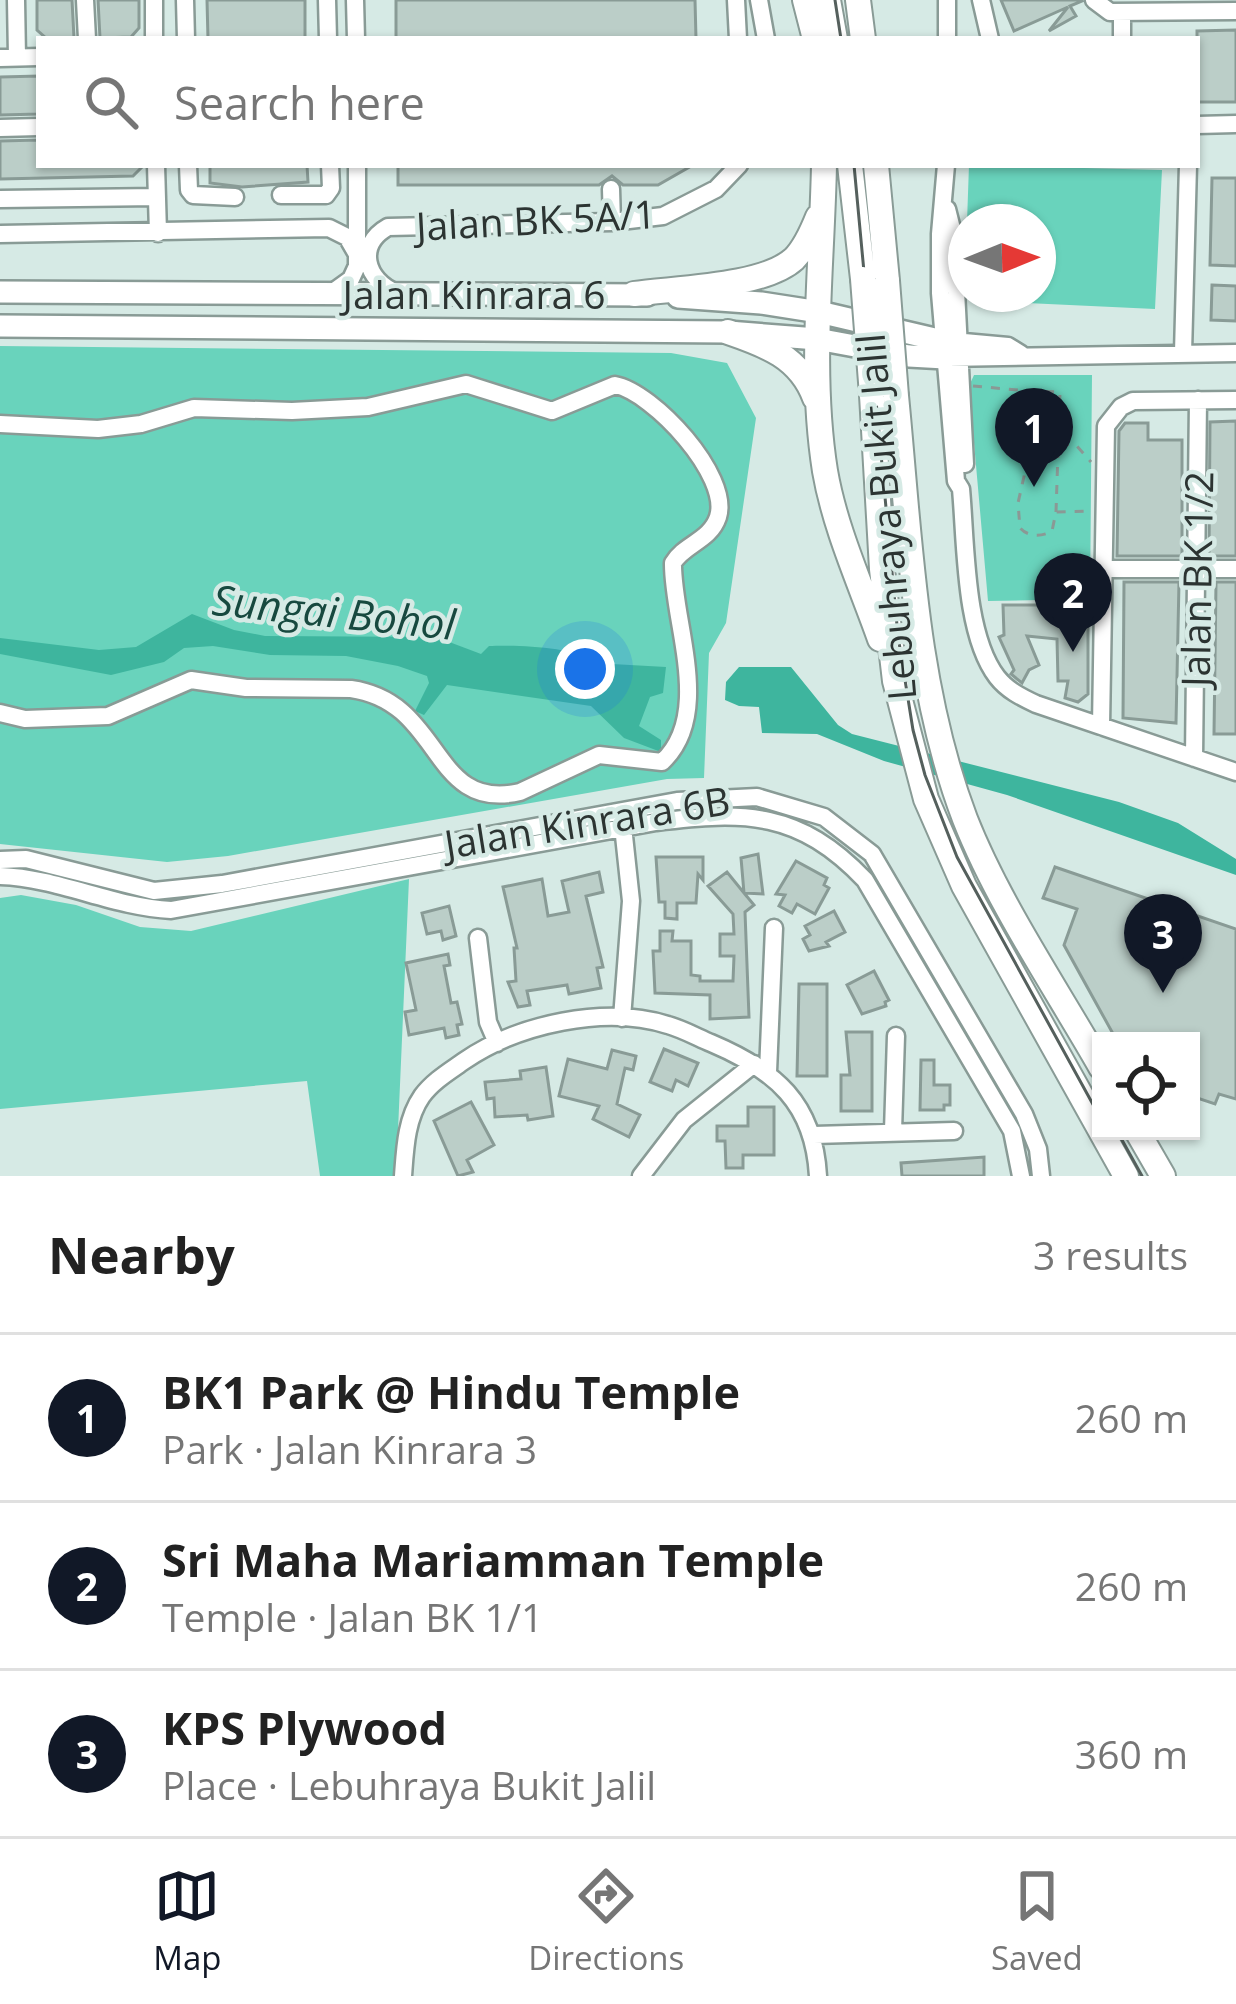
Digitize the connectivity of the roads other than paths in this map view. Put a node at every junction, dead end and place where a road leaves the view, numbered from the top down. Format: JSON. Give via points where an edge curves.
{"nodes":[{"id":1,"x":16,"y":0,"type":"edge"},
{"id":2,"x":86,"y":0,"type":"edge"},
{"id":3,"x":154,"y":0,"type":"edge"},
{"id":4,"x":185,"y":0,"type":"edge"},
{"id":5,"x":736,"y":0,"type":"edge"},
{"id":6,"x":759,"y":0,"type":"edge"},
{"id":7,"x":805,"y":0,"type":"edge"},
{"id":8,"x":828,"y":0,"type":"edge"},
{"id":9,"x":857,"y":0,"type":"edge"},
{"id":10,"x":947,"y":0,"type":"edge"},
{"id":11,"x":981,"y":0,"type":"edge"},
{"id":12,"x":1094,"y":0,"type":"edge"},
{"id":13,"x":1197,"y":6,"type":"edge"},
{"id":14,"x":328,"y":7,"type":"edge"},
{"id":15,"x":355,"y":7,"type":"edge"},
{"id":16,"x":1236,"y":11,"type":"edge"},
{"id":17,"x":1122,"y":12,"type":"junction"},
{"id":18,"x":86,"y":36,"type":"edge"},
{"id":19,"x":154,"y":36,"type":"edge"},
{"id":20,"x":186,"y":36,"type":"edge"},
{"id":21,"x":738,"y":36,"type":"edge"},
{"id":22,"x":765,"y":36,"type":"edge"},
{"id":23,"x":814,"y":36,"type":"edge"},
{"id":24,"x":834,"y":36,"type":"edge"},
{"id":25,"x":863,"y":36,"type":"edge"},
{"id":26,"x":946,"y":36,"type":"edge"},
{"id":27,"x":989,"y":36,"type":"edge"},
{"id":28,"x":1122,"y":36,"type":"edge"},
{"id":29,"x":9,"y":57,"type":"edge"},
{"id":30,"x":1236,"y":124,"type":"edge"},
{"id":31,"x":1200,"y":125,"type":"edge"},
{"id":32,"x":36,"y":127,"type":"edge"},
{"id":33,"x":0,"y":128,"type":"edge"},
{"id":34,"x":331,"y":168,"type":"edge"},
{"id":35,"x":357,"y":168,"type":"edge"},
{"id":36,"x":736,"y":168,"type":"edge"},
{"id":37,"x":824,"y":168,"type":"edge"},
{"id":38,"x":851,"y":168,"type":"edge"},
{"id":39,"x":876,"y":168,"type":"edge"},
{"id":40,"x":946,"y":168,"type":"edge"},
{"id":41,"x":1188,"y":168,"type":"edge"},
{"id":42,"x":188,"y":173,"type":"edge"},
{"id":43,"x":157,"y":179,"type":"edge"},
{"id":44,"x":611,"y":189,"type":"dead end"},
{"id":45,"x":357,"y":194,"type":"junction"},
{"id":46,"x":281,"y":195,"type":"dead end"},
{"id":47,"x":235,"y":197,"type":"dead end"},
{"id":48,"x":0,"y":199,"type":"edge"},
{"id":49,"x":824,"y":204,"type":"junction"},
{"id":50,"x":612,"y":222,"type":"junction"},
{"id":51,"x":388,"y":226,"type":"junction"},
{"id":52,"x":329,"y":228,"type":"junction"},
{"id":53,"x":158,"y":233,"type":"junction"},
{"id":54,"x":0,"y":234,"type":"edge"},
{"id":55,"x":358,"y":256,"type":"junction"},
{"id":56,"x":875,"y":280,"type":"junction"},
{"id":57,"x":0,"y":292,"type":"edge"},
{"id":58,"x":333,"y":292,"type":"junction"},
{"id":59,"x":398,"y":293,"type":"junction"},
{"id":60,"x":634,"y":294,"type":"junction"},
{"id":61,"x":819,"y":312,"type":"junction"},
{"id":62,"x":0,"y":326,"type":"edge"},
{"id":63,"x":728,"y":332,"type":"junction"},
{"id":64,"x":818,"y":339,"type":"junction"},
{"id":65,"x":953,"y":350,"type":"junction"},
{"id":66,"x":1183,"y":353,"type":"junction"},
{"id":67,"x":1236,"y":353,"type":"edge"},
{"id":68,"x":884,"y":396,"type":"junction"},
{"id":69,"x":1198,"y":400,"type":"junction"},
{"id":70,"x":1236,"y":400,"type":"edge"},
{"id":71,"x":818,"y":406,"type":"junction"},
{"id":72,"x":0,"y":424,"type":"edge"},
{"id":73,"x":1102,"y":568,"type":"junction"},
{"id":74,"x":1196,"y":569,"type":"junction"},
{"id":75,"x":1236,"y":569,"type":"edge"},
{"id":76,"x":895,"y":681,"type":"junction"},
{"id":77,"x":0,"y":713,"type":"edge"},
{"id":78,"x":1101,"y":727,"type":"junction"},
{"id":79,"x":1194,"y":758,"type":"junction"},
{"id":80,"x":1236,"y":772,"type":"edge"},
{"id":81,"x":624,"y":828,"type":"junction"},
{"id":82,"x":0,"y":860,"type":"edge"},
{"id":83,"x":0,"y":876,"type":"edge"},
{"id":84,"x":774,"y":928,"type":"dead end"},
{"id":85,"x":478,"y":938,"type":"dead end"},
{"id":86,"x":622,"y":1018,"type":"junction"},
{"id":87,"x":896,"y":1036,"type":"dead end"},
{"id":88,"x":497,"y":1043,"type":"junction"},
{"id":89,"x":1092,"y":1051,"type":"edge"},
{"id":90,"x":761,"y":1068,"type":"junction"},
{"id":91,"x":1067,"y":1076,"type":"junction"},
{"id":92,"x":893,"y":1132,"type":"junction"},
{"id":93,"x":954,"y":1132,"type":"dead end"},
{"id":94,"x":814,"y":1135,"type":"junction"},
{"id":95,"x":1142,"y":1140,"type":"edge"},
{"id":96,"x":403,"y":1176,"type":"edge"},
{"id":97,"x":641,"y":1176,"type":"edge"},
{"id":98,"x":818,"y":1176,"type":"edge"},
{"id":99,"x":1022,"y":1176,"type":"edge"},
{"id":100,"x":1041,"y":1176,"type":"edge"},
{"id":101,"x":1117,"y":1176,"type":"edge"},
{"id":102,"x":1126,"y":1176,"type":"edge"},
{"id":103,"x":1163,"y":1176,"type":"edge"}],
"edges":[{"from":1,"to":29,"type":"street"},
{"from":2,"to":18,"type":"street"},
{"from":3,"to":19,"type":"street"},
{"from":4,"to":20,"type":"street"},
{"from":5,"to":21,"type":"street"},
{"from":6,"to":22,"type":"street"},
{"from":7,"to":23,"type":"highway"},
{"from":8,"to":24,"type":"highway"},
{"from":9,"to":25,"type":"highway"},
{"from":10,"to":26,"type":"street"},
{"from":11,"to":27,"type":"street"},
{"from":12,"to":17,"type":"street"},
{"from":13,"to":16,"type":"street"},
{"from":13,"to":17,"type":"street"},
{"from":14,"to":15,"type":"street"},
{"from":17,"to":28,"type":"street"},
{"from":30,"to":31,"type":"street"},
{"from":32,"to":33,"type":"street"},
{"from":34,"to":46,"type":"street","via":[[326,195]]},
{"from":35,"to":45,"type":"street"},
{"from":36,"to":50,"type":"street","name":"Jalan BK 5A/1","via":[[680,210]]},
{"from":37,"to":49,"type":"highway"},
{"from":38,"to":56,"type":"highway","name":"Lebuhraya Bukit Jalil"},
{"from":39,"to":56,"type":"highway","name":"Lebuhraya Bukit Jalil"},
{"from":40,"to":65,"type":"street","via":[[940,234]]},
{"from":41,"to":66,"type":"street"},
{"from":42,"to":43,"type":"street"},
{"from":42,"to":47,"type":"street","via":[[193,195]]},
{"from":43,"to":48,"type":"street"},
{"from":43,"to":53,"type":"street"},
{"from":44,"to":50,"type":"street"},
{"from":45,"to":51,"type":"street","name":"Jalan BK 5A/1"},
{"from":45,"to":52,"type":"street","name":"Jalan BK 5A/1"},
{"from":45,"to":55,"type":"street"},
{"from":49,"to":60,"type":"highway","via":[[804,246],[776,270]]},
{"from":49,"to":61,"type":"highway"},
{"from":50,"to":51,"type":"street","name":"Jalan BK 5A/1"},
{"from":51,"to":59,"type":"street","name":"Jalan BK 5A/1","via":[[373,238],[367,263]]},
{"from":52,"to":53,"type":"street"},
{"from":52,"to":55,"type":"street","via":[[347,237]]},
{"from":53,"to":54,"type":"street"},
{"from":55,"to":58,"type":"street","via":[[351,279]]},
{"from":56,"to":68,"type":"highway","name":"Lebuhraya Bukit Jalil","bridge":true},
{"from":57,"to":58,"type":"main road","name":"Jalan Kinrara 6"},
{"from":58,"to":59,"type":"main road","name":"Jalan Kinrara 6"},
{"from":59,"to":60,"type":"main road","name":"Jalan Kinrara 6"},
{"from":60,"to":61,"type":"main road","name":"Jalan Kinrara 6"},
{"from":61,"to":64,"type":"highway"},
{"from":61,"to":65,"type":"main road","name":"Jalan Kinrara 6"},
{"from":62,"to":63,"type":"main road","name":"Jalan Kinrara 6"},
{"from":63,"to":64,"type":"main road","name":"Jalan Kinrara 6"},
{"from":63,"to":71,"type":"highway","via":[[784,356]]},
{"from":64,"to":65,"type":"main road","name":"Jalan Kinrara 6","via":[[909,356]]},
{"from":64,"to":71,"type":"highway"},
{"from":65,"to":66,"type":"street","via":[[1008,358]]},
{"from":65,"to":78,"type":"street","via":[[956,481],[986,660],[1021,697]]},
{"from":66,"to":67,"type":"street"},
{"from":68,"to":76,"type":"highway","name":"Lebuhraya Bukit Jalil","via":[[881,569]]},
{"from":68,"to":89,"type":"highway","name":"Lebuhraya Bukit Jalil","via":[[938,731],[960,804]]},
{"from":69,"to":70,"type":"street"},
{"from":69,"to":73,"type":"street","via":[[1132,401],[1112,416],[1104,439]]},
{"from":69,"to":74,"type":"street","name":"Jalan BK 1/2"},
{"from":71,"to":76,"type":"highway","via":[[833,506]]},
{"from":72,"to":77,"type":"street","via":[[98,429],[194,408],[368,407],[466,384],[552,411],[614,386],[640,394],[682,436],[712,476],[720,506],[712,529],[673,563],[688,687],[680,733],[662,762],[599,755],[520,792],[474,791],[395,704],[351,689],[191,680],[108,716]]},
{"from":73,"to":74,"type":"street"},
{"from":73,"to":78,"type":"street"},
{"from":74,"to":75,"type":"street"},
{"from":74,"to":79,"type":"street","name":"Jalan BK 1/2"},
{"from":76,"to":91,"type":"highway","name":"Lebuhraya Bukit Jalil","via":[[926,800]]},
{"from":78,"to":79,"type":"street"},
{"from":79,"to":80,"type":"street"},
{"from":81,"to":82,"type":"street","name":"Jalan Kinrara 6B","via":[[154,891]]},
{"from":81,"to":83,"type":"street","name":"Jalan Kinrara 6B","via":[[171,910]]},
{"from":81,"to":86,"type":"street","via":[[631,901]]},
{"from":81,"to":99,"type":"street","name":"Jalan Kinrara 6B","via":[[721,814],[779,821],[835,848],[866,880],[1012,1131]]},
{"from":81,"to":100,"type":"street","name":"Jalan Kinrara 6B","via":[[694,800],[757,797],[844,830],[872,854],[1024,1114]]},
{"from":84,"to":90,"type":"street"},
{"from":85,"to":88,"type":"street"},
{"from":86,"to":88,"type":"street","via":[[557,1022]]},
{"from":86,"to":90,"type":"street","via":[[665,1024]]},
{"from":87,"to":92,"type":"street"},
{"from":88,"to":96,"type":"street","via":[[420,1099],[405,1138]]},
{"from":90,"to":94,"type":"street","via":[[796,1102]]},
{"from":90,"to":97,"type":"street","via":[[684,1120]]},
{"from":91,"to":101,"type":"street"},
{"from":91,"to":102,"type":"highway","name":"Lebuhraya Bukit Jalil"},
{"from":92,"to":93,"type":"street"},
{"from":92,"to":94,"type":"street"},
{"from":94,"to":98,"type":"street"},
{"from":95,"to":103,"type":"highway"}]}
